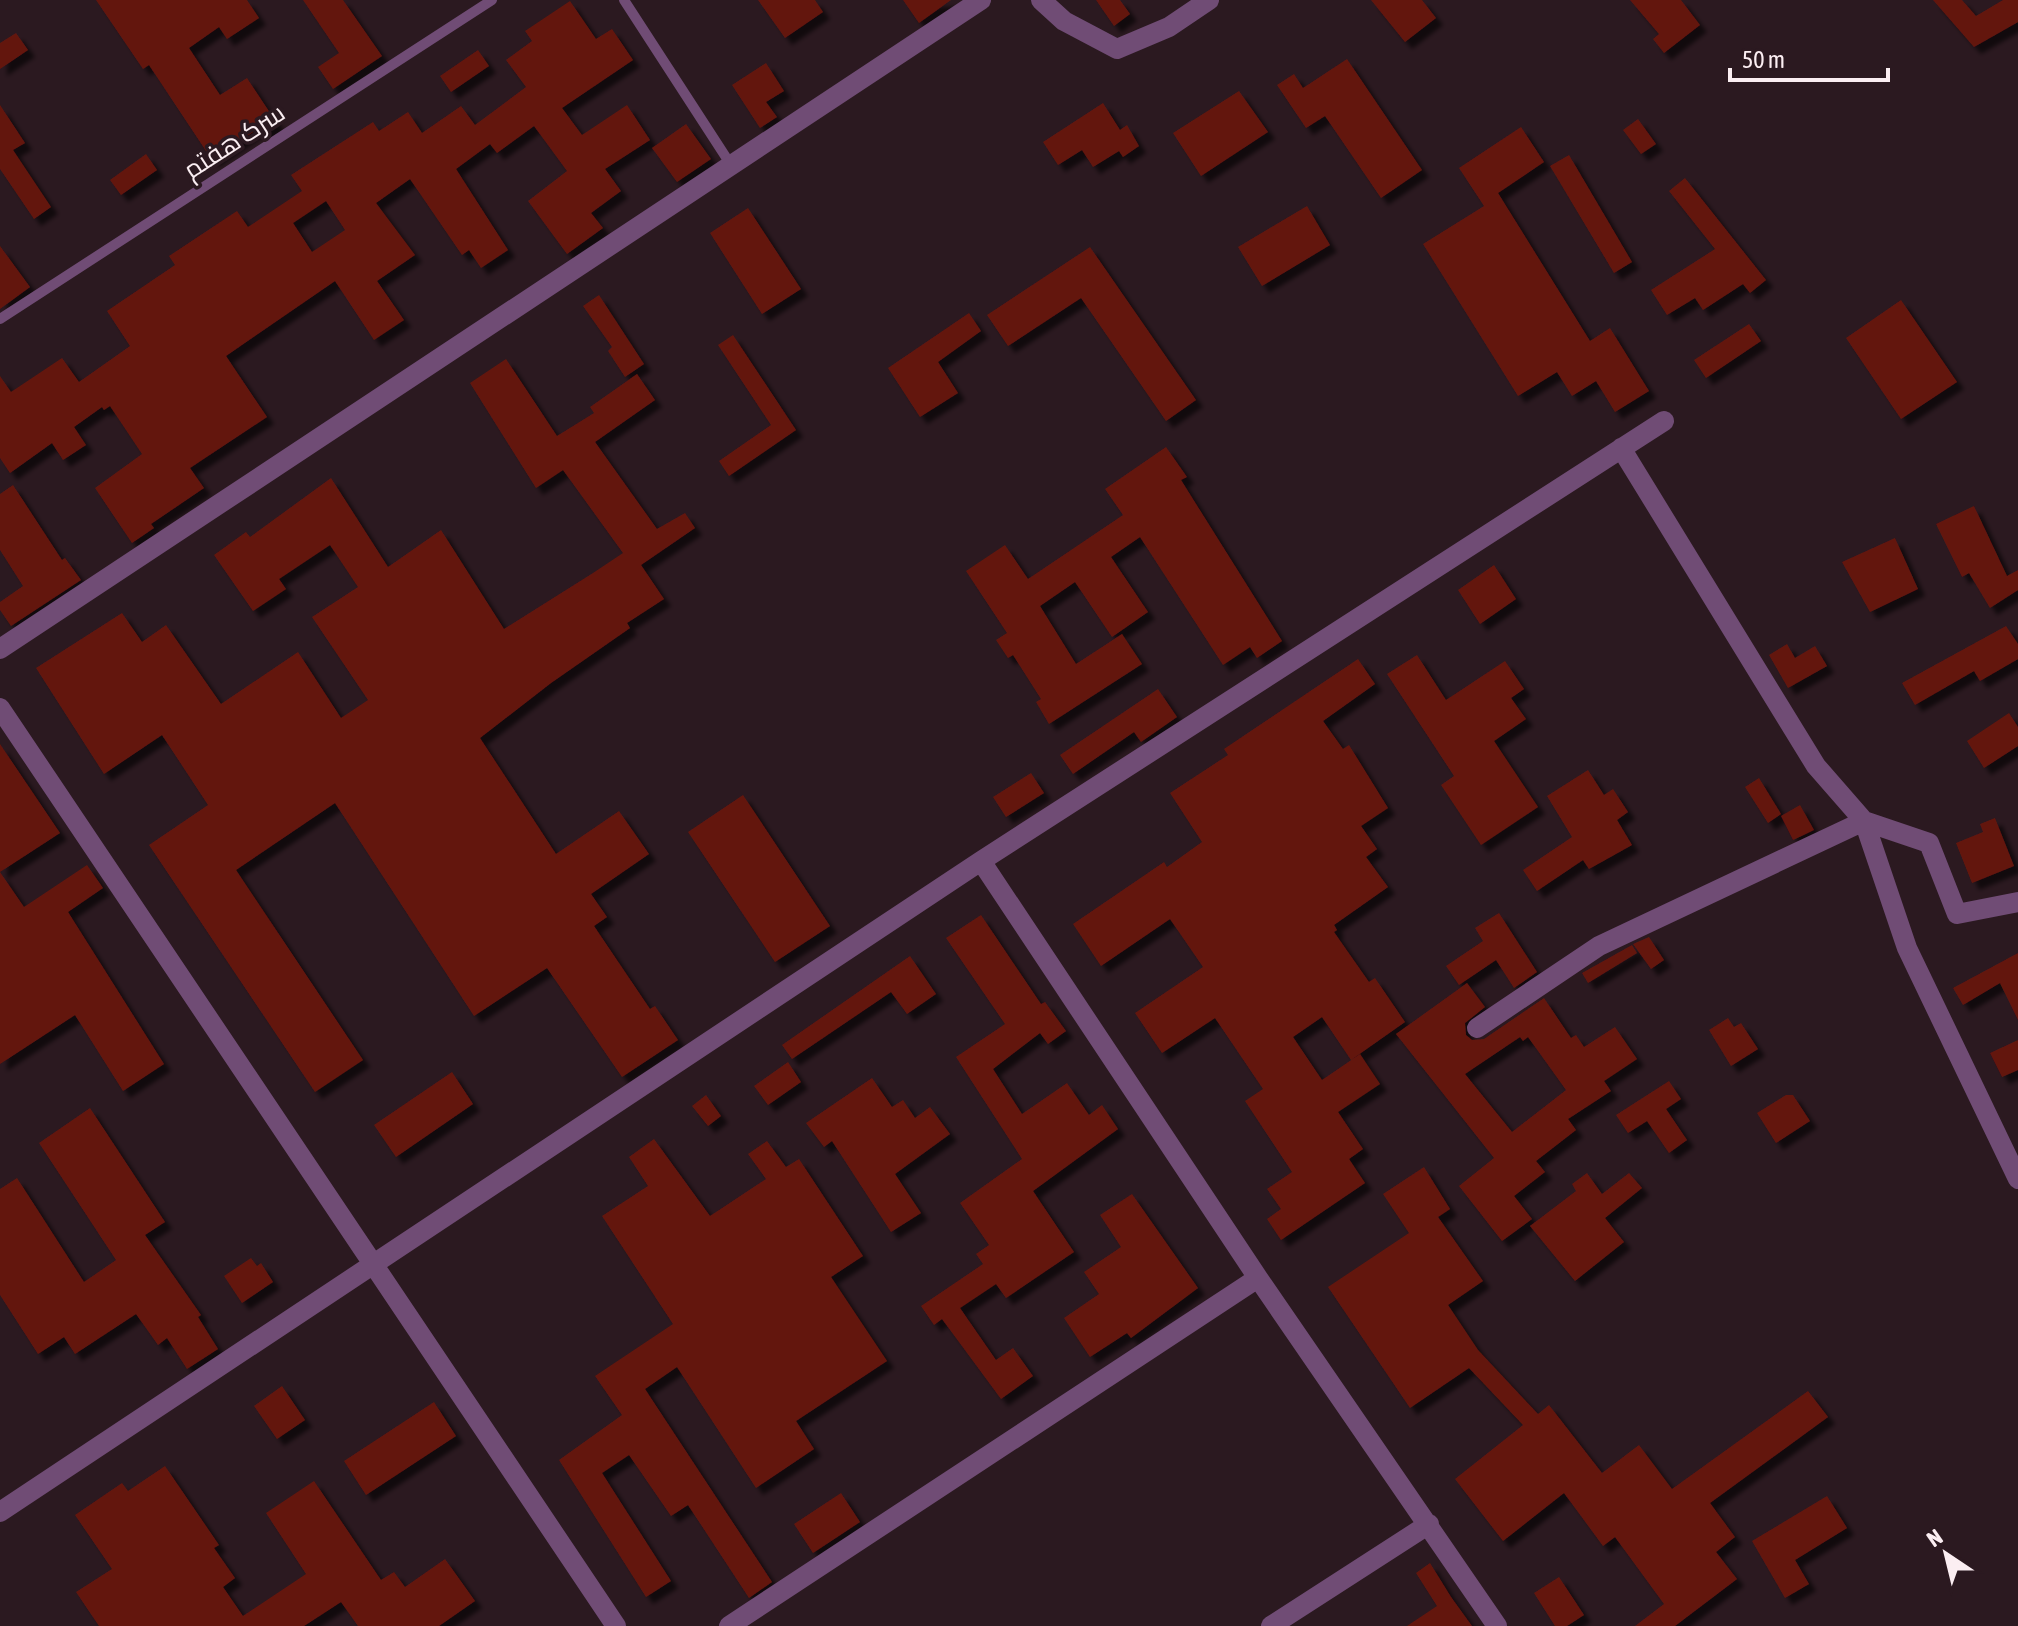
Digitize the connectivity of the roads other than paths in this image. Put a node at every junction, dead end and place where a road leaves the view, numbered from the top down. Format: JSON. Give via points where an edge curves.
{"nodes":[{"id":1,"x":492,"y":0,"type":"edge"},
{"id":2,"x":624,"y":0,"type":"edge"},
{"id":3,"x":981,"y":0,"type":"edge"},
{"id":4,"x":1041,"y":0,"type":"edge"},
{"id":5,"x":1209,"y":0,"type":"edge"},
{"id":6,"x":731,"y":165,"type":"junction"},
{"id":7,"x":0,"y":319,"type":"edge"},
{"id":8,"x":1664,"y":421,"type":"dead end"},
{"id":9,"x":1621,"y":448,"type":"junction"},
{"id":10,"x":0,"y":649,"type":"edge"},
{"id":11,"x":0,"y":708,"type":"edge"},
{"id":12,"x":1864,"y":821,"type":"junction"},
{"id":13,"x":981,"y":861,"type":"junction"},
{"id":14,"x":2018,"y":902,"type":"edge"},
{"id":15,"x":1477,"y":1028,"type":"dead end"},
{"id":16,"x":2018,"y":1179,"type":"edge"},
{"id":17,"x":373,"y":1267,"type":"junction"},
{"id":18,"x":1258,"y":1278,"type":"junction"},
{"id":19,"x":0,"y":1512,"type":"edge"},
{"id":20,"x":1429,"y":1524,"type":"junction"},
{"id":21,"x":616,"y":1626,"type":"edge"},
{"id":22,"x":729,"y":1626,"type":"edge"},
{"id":23,"x":1271,"y":1626,"type":"edge"},
{"id":24,"x":1497,"y":1626,"type":"edge"}],
"edges":[{"from":1,"to":7,"type":"lane","name":"سرک هفتم"},
{"from":2,"to":6,"type":"lane"},
{"from":3,"to":6,"type":"street"},
{"from":4,"to":5,"type":"street","via":[[1064,21],[1117,49],[1169,27]]},
{"from":6,"to":10,"type":"street"},
{"from":8,"to":9,"type":"street"},
{"from":9,"to":12,"type":"street","via":[[1816,766]]},
{"from":9,"to":13,"type":"street"},
{"from":11,"to":17,"type":"street"},
{"from":12,"to":14,"type":"street","via":[[1929,843],[1957,914]]},
{"from":12,"to":15,"type":"street","via":[[1599,946]]},
{"from":12,"to":16,"type":"street","via":[[1907,948]]},
{"from":13,"to":17,"type":"street"},
{"from":13,"to":18,"type":"street"},
{"from":17,"to":19,"type":"street"},
{"from":17,"to":21,"type":"street"},
{"from":18,"to":20,"type":"street"},
{"from":18,"to":22,"type":"street"},
{"from":20,"to":23,"type":"street"},
{"from":20,"to":24,"type":"street"}]}
